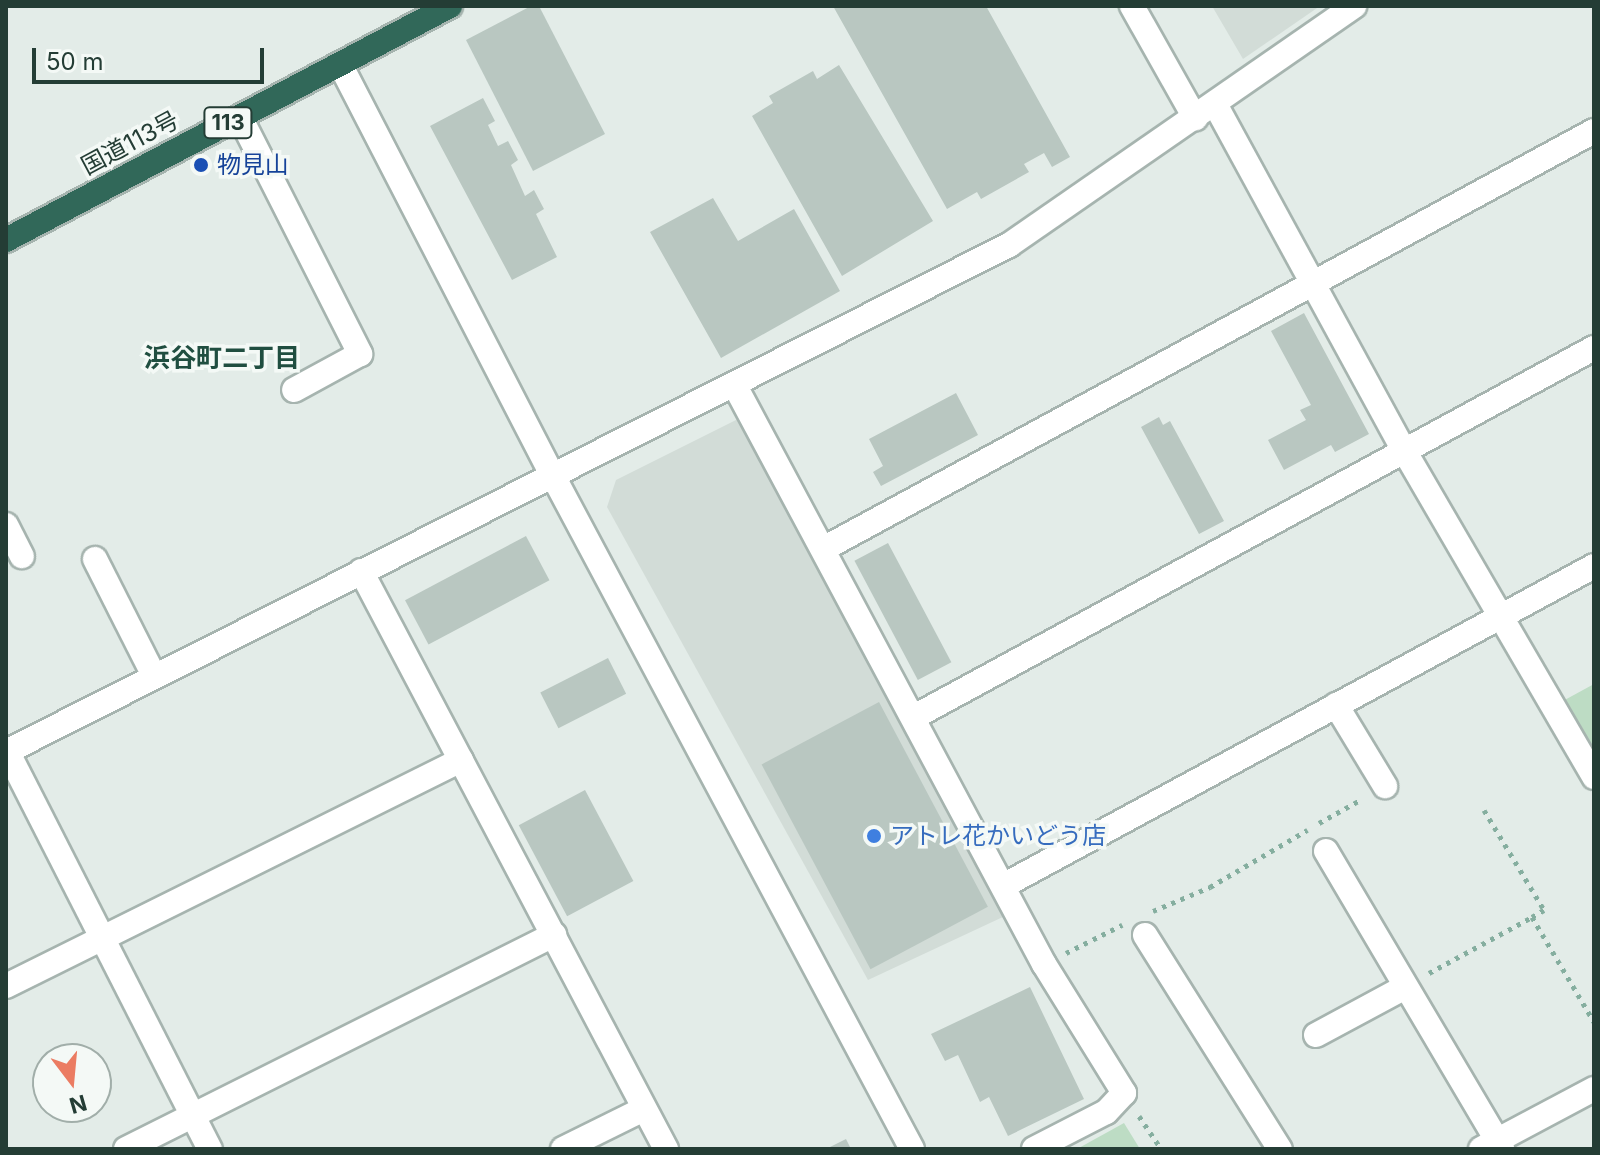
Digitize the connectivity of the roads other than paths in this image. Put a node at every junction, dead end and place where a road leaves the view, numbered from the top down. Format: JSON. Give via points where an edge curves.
{"nodes":[{"id":1,"x":450,"y":6,"type":"edge"},
{"id":2,"x":1132,"y":6,"type":"edge"},
{"id":3,"x":1354,"y":6,"type":"edge"},
{"id":4,"x":340,"y":64,"type":"junction"},
{"id":5,"x":1205,"y":111,"type":"junction"},
{"id":6,"x":240,"y":117,"type":"junction"},
{"id":7,"x":1594,"y":131,"type":"edge"},
{"id":8,"x":6,"y":240,"type":"edge"},
{"id":9,"x":1313,"y":285,"type":"junction"},
{"id":10,"x":1594,"y":348,"type":"edge"},
{"id":11,"x":734,"y":384,"type":"junction"},
{"id":12,"x":294,"y":390,"type":"dead end"},
{"id":13,"x":1405,"y":452,"type":"junction"},
{"id":14,"x":552,"y":474,"type":"junction"},
{"id":15,"x":6,"y":525,"type":"edge"},
{"id":16,"x":825,"y":548,"type":"junction"},
{"id":17,"x":22,"y":556,"type":"dead end"},
{"id":18,"x":95,"y":559,"type":"dead end"},
{"id":19,"x":1594,"y":566,"type":"edge"},
{"id":20,"x":361,"y":571,"type":"junction"},
{"id":21,"x":1501,"y":616,"type":"junction"},
{"id":22,"x":154,"y":676,"type":"junction"},
{"id":23,"x":1336,"y":705,"type":"junction"},
{"id":24,"x":914,"y":717,"type":"junction"},
{"id":25,"x":6,"y":751,"type":"edge"},
{"id":26,"x":461,"y":760,"type":"junction"},
{"id":27,"x":1594,"y":777,"type":"edge"},
{"id":28,"x":1385,"y":786,"type":"road end"},
{"id":29,"x":1326,"y":851,"type":"dead end"},
{"id":30,"x":1003,"y":886,"type":"junction"},
{"id":31,"x":1143,"y":922,"type":"road end"},
{"id":32,"x":554,"y":935,"type":"junction"},
{"id":33,"x":103,"y":937,"type":"junction"},
{"id":34,"x":6,"y":986,"type":"edge"},
{"id":35,"x":1405,"y":987,"type":"junction"},
{"id":36,"x":1316,"y":1035,"type":"dead end"},
{"id":37,"x":1594,"y":1089,"type":"edge"},
{"id":38,"x":644,"y":1109,"type":"junction"},
{"id":39,"x":193,"y":1115,"type":"junction"},
{"id":40,"x":1494,"y":1146,"type":"edge"},
{"id":41,"x":126,"y":1149,"type":"edge"},
{"id":42,"x":210,"y":1149,"type":"edge"},
{"id":43,"x":563,"y":1149,"type":"edge"},
{"id":44,"x":666,"y":1149,"type":"edge"},
{"id":45,"x":912,"y":1149,"type":"edge"},
{"id":46,"x":1034,"y":1149,"type":"edge"},
{"id":47,"x":1280,"y":1149,"type":"edge"}],
"edges":[{"from":1,"to":4,"type":"highway","name":"国道113号","number":"113"},
{"from":2,"to":5,"type":"street"},
{"from":3,"to":5,"type":"street"},
{"from":4,"to":6,"type":"highway","name":"国道113号","number":"113"},
{"from":4,"to":14,"type":"street"},
{"from":5,"to":9,"type":"street"},
{"from":5,"to":11,"type":"street","via":[[1009,245]]},
{"from":6,"to":8,"type":"highway","name":"国道113号","number":"113"},
{"from":6,"to":12,"type":"street","via":[[360,354]]},
{"from":7,"to":9,"type":"street"},
{"from":9,"to":13,"type":"street"},
{"from":9,"to":16,"type":"street"},
{"from":10,"to":13,"type":"street"},
{"from":11,"to":14,"type":"street"},
{"from":11,"to":16,"type":"street"},
{"from":13,"to":21,"type":"street"},
{"from":13,"to":24,"type":"street"},
{"from":14,"to":20,"type":"street"},
{"from":14,"to":45,"type":"street"},
{"from":15,"to":17,"type":"street"},
{"from":16,"to":24,"type":"street"},
{"from":18,"to":22,"type":"street"},
{"from":19,"to":21,"type":"street"},
{"from":20,"to":22,"type":"street"},
{"from":20,"to":26,"type":"street"},
{"from":21,"to":23,"type":"street"},
{"from":21,"to":27,"type":"street"},
{"from":22,"to":25,"type":"street"},
{"from":23,"to":28,"type":"street"},
{"from":23,"to":30,"type":"street"},
{"from":24,"to":30,"type":"street"},
{"from":25,"to":33,"type":"street"},
{"from":26,"to":32,"type":"street"},
{"from":26,"to":33,"type":"street"},
{"from":29,"to":35,"type":"street"},
{"from":30,"to":46,"type":"street","via":[[1124,1093],[1106,1112]]},
{"from":31,"to":47,"type":"street"},
{"from":32,"to":38,"type":"street"},
{"from":32,"to":39,"type":"street"},
{"from":33,"to":34,"type":"street"},
{"from":33,"to":39,"type":"street"},
{"from":35,"to":36,"type":"street"},
{"from":35,"to":40,"type":"street"},
{"from":37,"to":40,"type":"street"},
{"from":38,"to":43,"type":"street"},
{"from":38,"to":44,"type":"street"},
{"from":39,"to":41,"type":"street"},
{"from":39,"to":42,"type":"street"}]}
